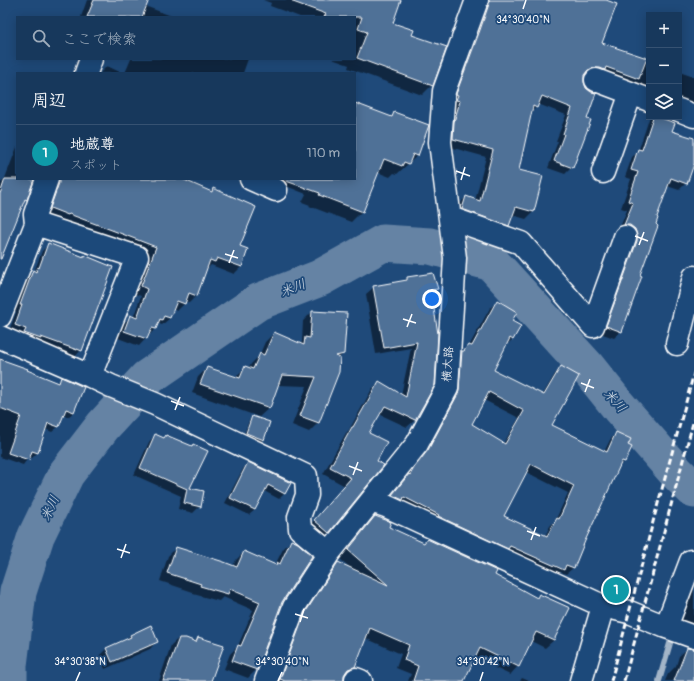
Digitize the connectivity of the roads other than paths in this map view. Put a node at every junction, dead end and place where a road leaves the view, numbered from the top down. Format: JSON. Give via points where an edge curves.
{"nodes":[{"id":1,"x":477,"y":0,"type":"edge"},
{"id":2,"x":91,"y":60,"type":"edge"},
{"id":3,"x":86,"y":72,"type":"edge"},
{"id":4,"x":596,"y":80,"type":"dead end"},
{"id":5,"x":640,"y":96,"type":"edge"},
{"id":6,"x":682,"y":111,"type":"edge"},
{"id":7,"x":694,"y":116,"type":"edge"},
{"id":8,"x":603,"y":172,"type":"dead end"},
{"id":9,"x":47,"y":180,"type":"edge"},
{"id":10,"x":253,"y":180,"type":"edge"},
{"id":11,"x":276,"y":190,"type":"dead end"},
{"id":12,"x":451,"y":222,"type":"junction"},
{"id":13,"x":36,"y":224,"type":"junction"},
{"id":14,"x":625,"y":237,"type":"dead end"},
{"id":15,"x":694,"y":278,"type":"edge"},
{"id":16,"x":0,"y":316,"type":"edge"},
{"id":17,"x":0,"y":337,"type":"edge"},
{"id":18,"x":677,"y":344,"type":"dead end"},
{"id":19,"x":90,"y":376,"type":"junction"},
{"id":20,"x":371,"y":500,"type":"junction"},
{"id":21,"x":329,"y":553,"type":"junction"},
{"id":22,"x":694,"y":562,"type":"edge"},
{"id":23,"x":603,"y":606,"type":"junction"},
{"id":24,"x":666,"y":627,"type":"junction"},
{"id":25,"x":694,"y":637,"type":"edge"},
{"id":26,"x":266,"y":681,"type":"edge"},
{"id":27,"x":581,"y":681,"type":"edge"}],
"edges":[{"from":1,"to":12,"type":"street","name":"横大路","via":[[444,91],[440,142]]},
{"from":2,"to":3,"type":"street"},
{"from":4,"to":5,"type":"street"},
{"from":5,"to":8,"type":"street"},
{"from":6,"to":7,"type":"street"},
{"from":9,"to":13,"type":"street","via":[[34,214]]},
{"from":10,"to":11,"type":"street"},
{"from":12,"to":14,"type":"street","via":[[521,243],[593,326]]},
{"from":12,"to":20,"type":"street","name":"横大路","via":[[455,258],[447,388],[417,444]]},
{"from":13,"to":16,"type":"street"},
{"from":13,"to":19,"type":"street","via":[[137,257]]},
{"from":15,"to":18,"type":"street"},
{"from":17,"to":19,"type":"street"},
{"from":19,"to":21,"type":"street","via":[[306,476],[307,495],[299,517],[300,529]]},
{"from":20,"to":21,"type":"street","name":"横大路"},
{"from":20,"to":23,"type":"street"},
{"from":21,"to":26,"type":"street","name":"横大路","via":[[294,607]]},
{"from":22,"to":24,"type":"street","via":[[691,561]]},
{"from":23,"to":24,"type":"street","via":[[629,612]]},
{"from":23,"to":27,"type":"street"},
{"from":24,"to":25,"type":"street"}]}
